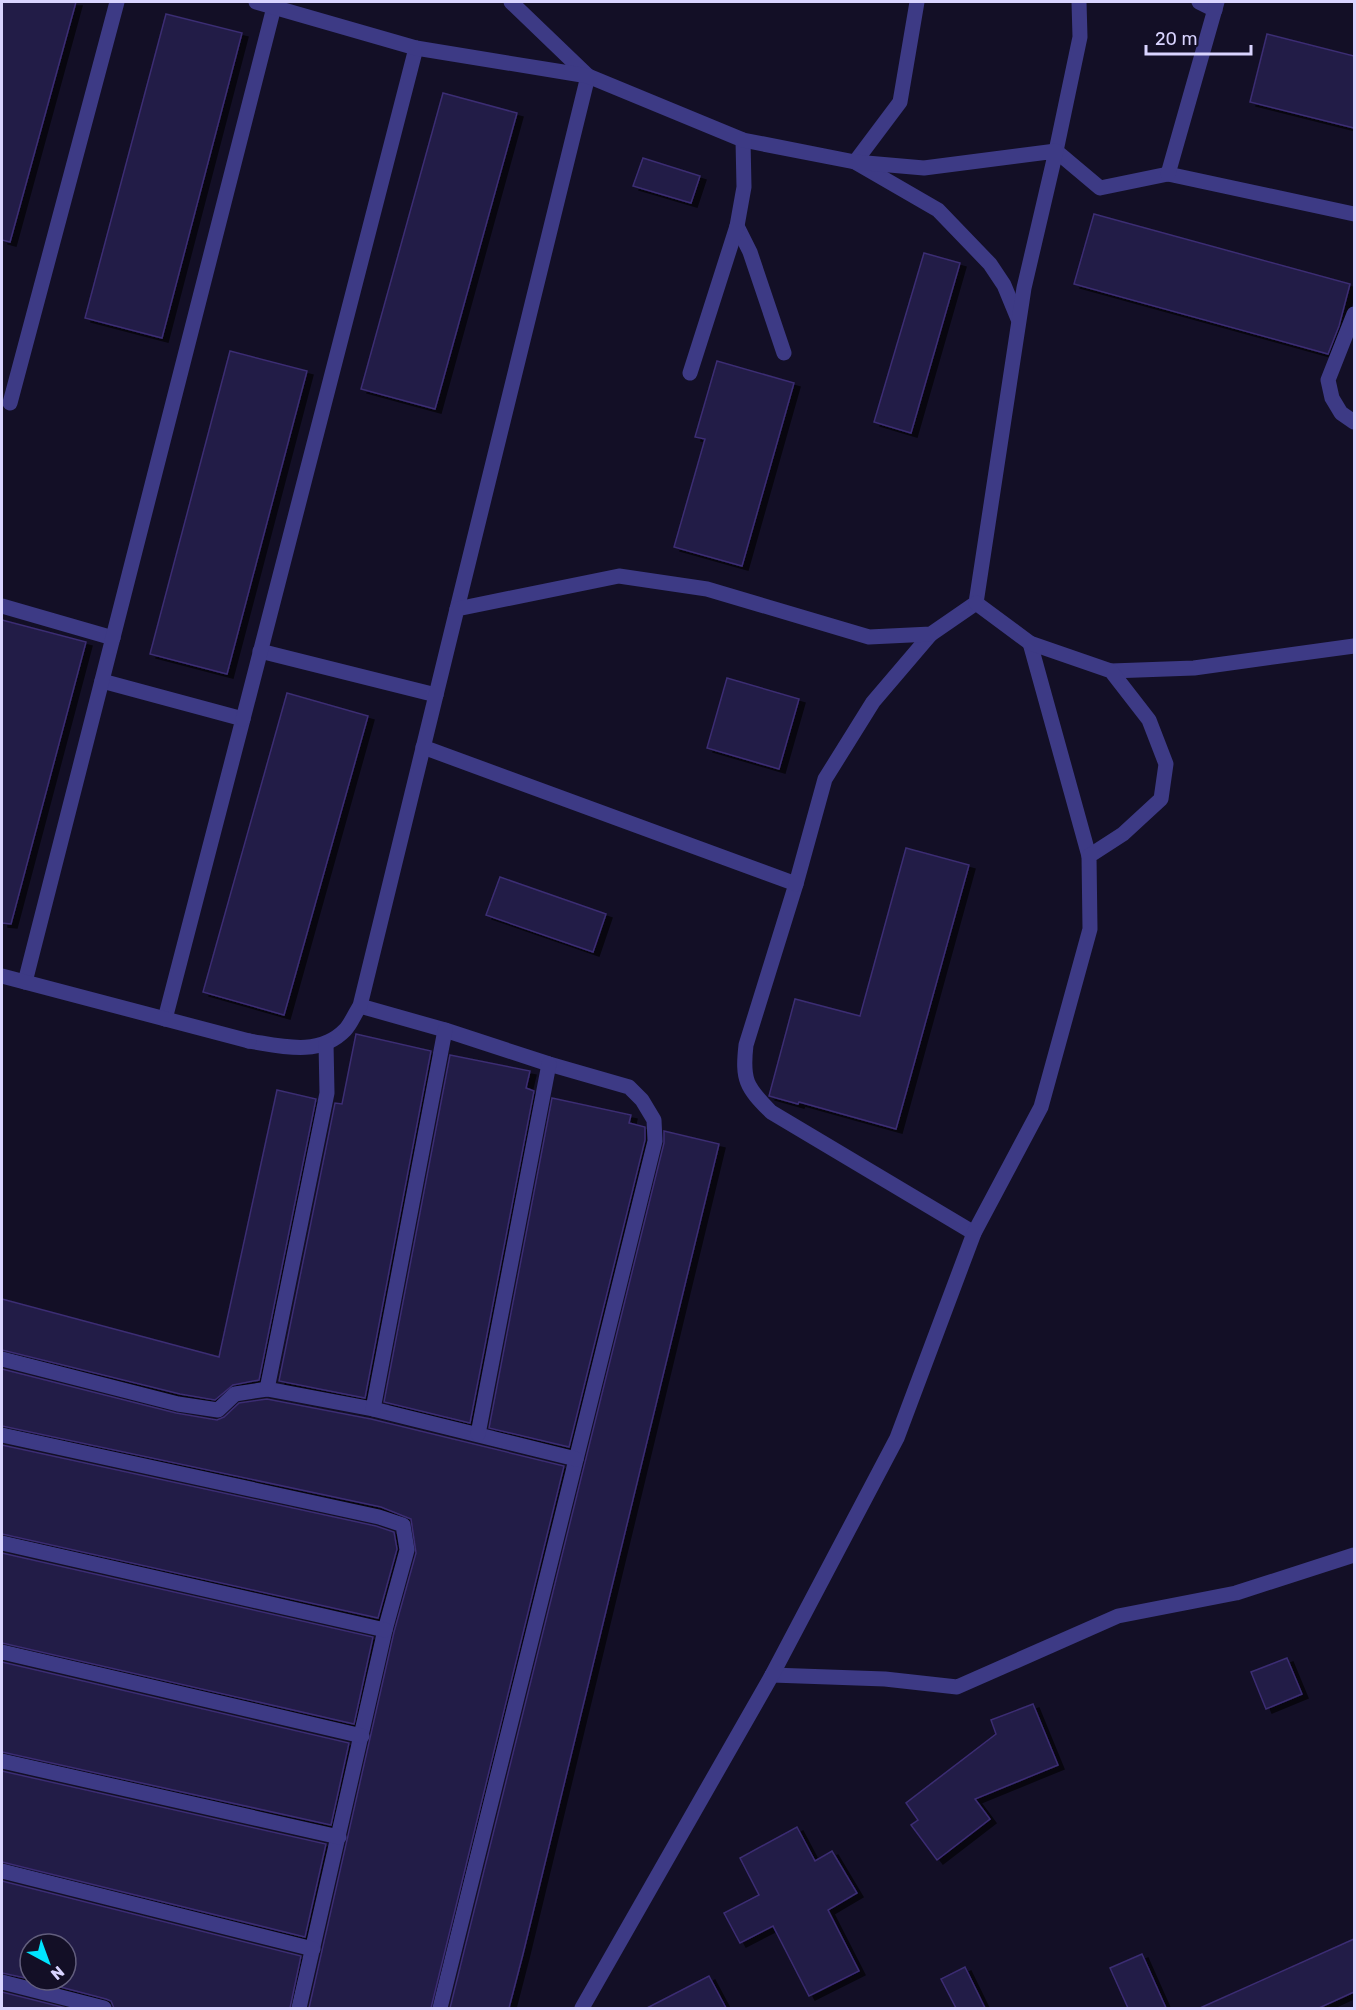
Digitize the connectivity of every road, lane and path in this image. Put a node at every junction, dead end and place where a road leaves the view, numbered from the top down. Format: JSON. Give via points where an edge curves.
{"nodes":[{"id":1,"x":117,"y":2,"type":"edge"},
{"id":2,"x":256,"y":2,"type":"edge"},
{"id":3,"x":511,"y":2,"type":"edge"},
{"id":4,"x":917,"y":2,"type":"edge"},
{"id":5,"x":1079,"y":2,"type":"edge"},
{"id":6,"x":1199,"y":2,"type":"edge"},
{"id":7,"x":1216,"y":6,"type":"edge"},
{"id":8,"x":274,"y":7,"type":"junction"},
{"id":9,"x":416,"y":48,"type":"junction"},
{"id":10,"x":588,"y":76,"type":"junction"},
{"id":11,"x":743,"y":140,"type":"junction"},
{"id":12,"x":1056,"y":151,"type":"junction"},
{"id":13,"x":855,"y":162,"type":"junction"},
{"id":14,"x":1168,"y":174,"type":"junction"},
{"id":15,"x":1354,"y":214,"type":"edge"},
{"id":16,"x":737,"y":226,"type":"junction"},
{"id":17,"x":1354,"y":314,"type":"edge"},
{"id":18,"x":1019,"y":322,"type":"junction"},
{"id":19,"x":784,"y":353,"type":"dead end"},
{"id":20,"x":690,"y":373,"type":"dead end"},
{"id":21,"x":10,"y":403,"type":"dead end"},
{"id":22,"x":1354,"y":422,"type":"edge"},
{"id":23,"x":976,"y":603,"type":"junction"},
{"id":24,"x":2,"y":606,"type":"edge"},
{"id":25,"x":457,"y":609,"type":"junction"},
{"id":26,"x":931,"y":634,"type":"junction"},
{"id":27,"x":113,"y":638,"type":"junction"},
{"id":28,"x":1030,"y":643,"type":"junction"},
{"id":29,"x":1354,"y":646,"type":"edge"},
{"id":30,"x":260,"y":651,"type":"junction"},
{"id":31,"x":1111,"y":671,"type":"junction"},
{"id":32,"x":102,"y":681,"type":"junction"},
{"id":33,"x":436,"y":695,"type":"junction"},
{"id":34,"x":243,"y":719,"type":"junction"},
{"id":35,"x":423,"y":747,"type":"junction"},
{"id":36,"x":1089,"y":856,"type":"junction"},
{"id":37,"x":796,"y":884,"type":"junction"},
{"id":38,"x":2,"y":976,"type":"edge"},
{"id":39,"x":25,"y":982,"type":"junction"},
{"id":40,"x":360,"y":1006,"type":"junction"},
{"id":41,"x":165,"y":1019,"type":"junction"},
{"id":42,"x":445,"y":1030,"type":"junction"},
{"id":43,"x":326,"y":1043,"type":"junction"},
{"id":44,"x":549,"y":1064,"type":"junction"},
{"id":45,"x":974,"y":1233,"type":"junction"},
{"id":46,"x":2,"y":1359,"type":"edge"},
{"id":47,"x":267,"y":1389,"type":"junction"},
{"id":48,"x":373,"y":1409,"type":"junction"},
{"id":49,"x":478,"y":1434,"type":"junction"},
{"id":50,"x":2,"y":1435,"type":"edge"},
{"id":51,"x":576,"y":1459,"type":"junction"},
{"id":52,"x":2,"y":1543,"type":"edge"},
{"id":53,"x":1354,"y":1555,"type":"edge"},
{"id":54,"x":385,"y":1630,"type":"junction"},
{"id":55,"x":2,"y":1652,"type":"edge"},
{"id":56,"x":772,"y":1675,"type":"junction"},
{"id":57,"x":362,"y":1736,"type":"junction"},
{"id":58,"x":2,"y":1761,"type":"edge"},
{"id":59,"x":339,"y":1837,"type":"junction"},
{"id":60,"x":2,"y":1871,"type":"edge"},
{"id":61,"x":313,"y":1949,"type":"junction"},
{"id":62,"x":2,"y":1982,"type":"edge"},
{"id":63,"x":104,"y":2008,"type":"edge"},
{"id":64,"x":299,"y":2008,"type":"edge"},
{"id":65,"x":440,"y":2008,"type":"edge"},
{"id":66,"x":582,"y":2008,"type":"edge"}],
"edges":[{"from":1,"to":21,"type":"street"},
{"from":2,"to":8,"type":"street"},
{"from":3,"to":10,"type":"street"},
{"from":4,"to":13,"type":"street","via":[[900,102]]},
{"from":5,"to":12,"type":"street","via":[[1080,37]]},
{"from":6,"to":7,"type":"street"},
{"from":7,"to":14,"type":"street"},
{"from":8,"to":9,"type":"street"},
{"from":8,"to":27,"type":"street"},
{"from":9,"to":10,"type":"street"},
{"from":9,"to":30,"type":"street"},
{"from":10,"to":11,"type":"street"},
{"from":10,"to":25,"type":"street"},
{"from":11,"to":13,"type":"street"},
{"from":11,"to":16,"type":"street","via":[[744,187]]},
{"from":12,"to":13,"type":"street","via":[[924,168]]},
{"from":12,"to":14,"type":"street","via":[[1100,188]]},
{"from":12,"to":18,"type":"street"},
{"from":13,"to":18,"type":"street","via":[[938,210],[995,271]]},
{"from":14,"to":15,"type":"street"},
{"from":16,"to":19,"type":"street","via":[[750,252]]},
{"from":16,"to":20,"type":"street"},
{"from":17,"to":22,"type":"street","via":[[1328,380],[1341,413]]},
{"from":18,"to":23,"type":"street"},
{"from":23,"to":26,"type":"street"},
{"from":23,"to":28,"type":"street"},
{"from":24,"to":27,"type":"street"},
{"from":25,"to":26,"type":"street","via":[[619,576],[707,589],[869,638]]},
{"from":25,"to":33,"type":"street"},
{"from":26,"to":37,"type":"street","via":[[873,702],[825,779]]},
{"from":27,"to":32,"type":"street"},
{"from":28,"to":31,"type":"street"},
{"from":28,"to":36,"type":"street"},
{"from":29,"to":31,"type":"street","via":[[1194,668]]},
{"from":30,"to":33,"type":"street"},
{"from":30,"to":34,"type":"street"},
{"from":31,"to":36,"type":"street","via":[[1149,720],[1166,764],[1161,799],[1123,834]]},
{"from":32,"to":34,"type":"street"},
{"from":32,"to":39,"type":"street"},
{"from":33,"to":35,"type":"street"},
{"from":34,"to":41,"type":"street"},
{"from":35,"to":37,"type":"street"},
{"from":35,"to":40,"type":"street"},
{"from":36,"to":45,"type":"street","via":[[1090,929],[1041,1107]]},
{"from":37,"to":45,"type":"street","via":[[746,1045],[743,1070],[753,1094],[771,1112]]},
{"from":38,"to":39,"type":"street"},
{"from":39,"to":41,"type":"street"},
{"from":40,"to":42,"type":"street"},
{"from":40,"to":43,"type":"street","via":[[345,1030]]},
{"from":41,"to":43,"type":"street","via":[[249,1041],[301,1049]]},
{"from":42,"to":44,"type":"street"},
{"from":42,"to":48,"type":"street"},
{"from":43,"to":47,"type":"street","via":[[327,1093]]},
{"from":44,"to":49,"type":"street"},
{"from":44,"to":51,"type":"street","via":[[630,1087],[654,1120],[655,1141]]},
{"from":45,"to":56,"type":"street","via":[[897,1438]]},
{"from":46,"to":47,"type":"street","via":[[178,1404],[218,1410],[235,1394]]},
{"from":47,"to":48,"type":"street"},
{"from":48,"to":49,"type":"street"},
{"from":49,"to":51,"type":"street"},
{"from":50,"to":54,"type":"street","via":[[403,1525],[407,1550]]},
{"from":51,"to":65,"type":"street"},
{"from":52,"to":54,"type":"street"},
{"from":53,"to":56,"type":"street","via":[[1236,1593],[1118,1616],[957,1687],[885,1679]]},
{"from":54,"to":57,"type":"street"},
{"from":55,"to":57,"type":"street"},
{"from":56,"to":66,"type":"street"},
{"from":57,"to":59,"type":"street"},
{"from":58,"to":59,"type":"street"},
{"from":59,"to":61,"type":"street"},
{"from":60,"to":61,"type":"street"},
{"from":61,"to":64,"type":"street"},
{"from":62,"to":63,"type":"street"}]}
